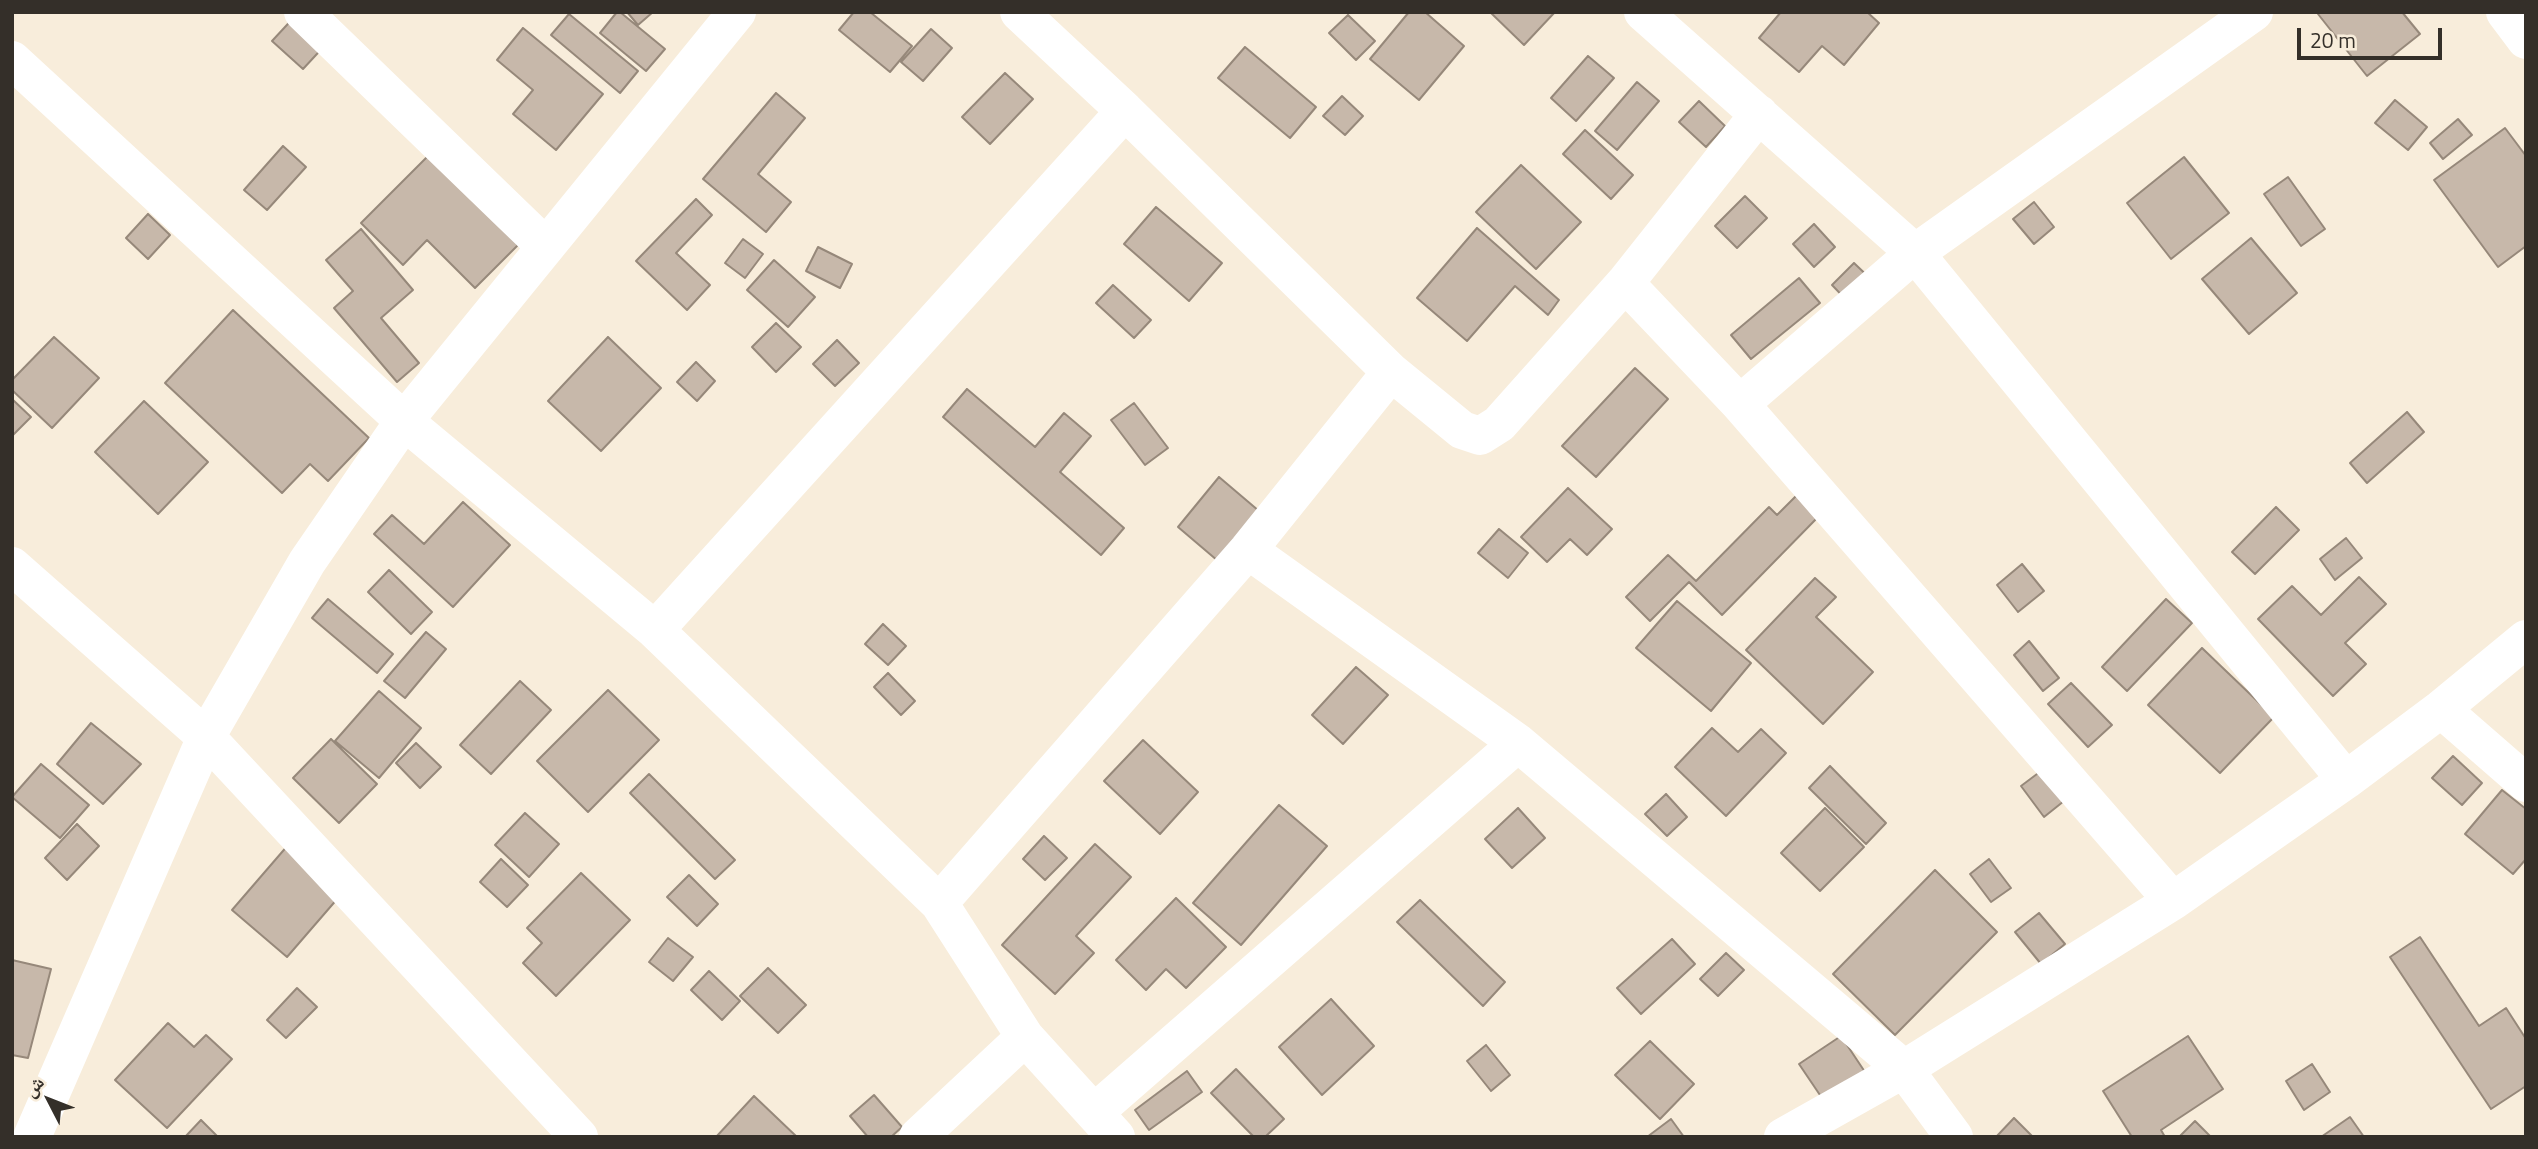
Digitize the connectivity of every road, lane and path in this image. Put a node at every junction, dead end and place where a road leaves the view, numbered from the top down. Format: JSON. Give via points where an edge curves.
{"nodes":[{"id":1,"x":303,"y":12,"type":"edge"},
{"id":2,"x":737,"y":12,"type":"edge"},
{"id":3,"x":1020,"y":12,"type":"edge"},
{"id":4,"x":2254,"y":12,"type":"edge"},
{"id":5,"x":2505,"y":12,"type":"edge"},
{"id":6,"x":1657,"y":17,"type":"edge"},
{"id":7,"x":2526,"y":40,"type":"edge"},
{"id":8,"x":12,"y":61,"type":"edge"},
{"id":9,"x":1125,"y":111,"type":"junction"},
{"id":10,"x":1759,"y":114,"type":"junction"},
{"id":11,"x":545,"y":246,"type":"junction"},
{"id":12,"x":1914,"y":253,"type":"junction"},
{"id":13,"x":1625,"y":283,"type":"junction"},
{"id":14,"x":1391,"y":372,"type":"junction"},
{"id":15,"x":1740,"y":404,"type":"junction"},
{"id":16,"x":404,"y":421,"type":"junction"},
{"id":17,"x":1248,"y":550,"type":"junction"},
{"id":18,"x":12,"y":566,"type":"edge"},
{"id":19,"x":655,"y":630,"type":"junction"},
{"id":20,"x":2526,"y":639,"type":"edge"},
{"id":21,"x":2441,"y":709,"type":"junction"},
{"id":22,"x":206,"y":737,"type":"junction"},
{"id":23,"x":1518,"y":743,"type":"junction"},
{"id":24,"x":2346,"y":780,"type":"junction"},
{"id":25,"x":2526,"y":783,"type":"edge"},
{"id":26,"x":2173,"y":901,"type":"junction"},
{"id":27,"x":939,"y":903,"type":"junction"},
{"id":28,"x":1025,"y":1037,"type":"junction"},
{"id":29,"x":1905,"y":1069,"type":"junction"},
{"id":30,"x":1106,"y":1125,"type":"edge"},
{"id":31,"x":37,"y":1134,"type":"edge"},
{"id":32,"x":579,"y":1137,"type":"edge"},
{"id":33,"x":918,"y":1137,"type":"edge"},
{"id":34,"x":1783,"y":1137,"type":"edge"},
{"id":35,"x":1954,"y":1137,"type":"edge"}],
"edges":[{"from":1,"to":11,"type":"street"},
{"from":2,"to":11,"type":"street"},
{"from":3,"to":9,"type":"street"},
{"from":4,"to":12,"type":"street"},
{"from":5,"to":7,"type":"street"},
{"from":6,"to":10,"type":"street"},
{"from":8,"to":16,"type":"street"},
{"from":9,"to":14,"type":"street"},
{"from":9,"to":19,"type":"street"},
{"from":10,"to":12,"type":"street"},
{"from":10,"to":13,"type":"street"},
{"from":11,"to":16,"type":"street"},
{"from":12,"to":15,"type":"street"},
{"from":12,"to":24,"type":"street"},
{"from":13,"to":14,"type":"street","via":[[1499,424],[1480,436],[1462,430]]},
{"from":13,"to":15,"type":"street"},
{"from":14,"to":17,"type":"street"},
{"from":15,"to":26,"type":"street"},
{"from":16,"to":19,"type":"street"},
{"from":16,"to":22,"type":"street","via":[[307,562]]},
{"from":17,"to":23,"type":"street"},
{"from":17,"to":27,"type":"street"},
{"from":18,"to":22,"type":"street"},
{"from":19,"to":27,"type":"street"},
{"from":20,"to":21,"type":"street"},
{"from":21,"to":24,"type":"street"},
{"from":21,"to":25,"type":"street"},
{"from":22,"to":31,"type":"street"},
{"from":22,"to":32,"type":"street"},
{"from":23,"to":29,"type":"street"},
{"from":23,"to":30,"type":"street"},
{"from":24,"to":26,"type":"street"},
{"from":26,"to":29,"type":"street"},
{"from":27,"to":28,"type":"street"},
{"from":28,"to":30,"type":"street"},
{"from":28,"to":33,"type":"street"},
{"from":29,"to":34,"type":"street"},
{"from":29,"to":35,"type":"street"}]}
